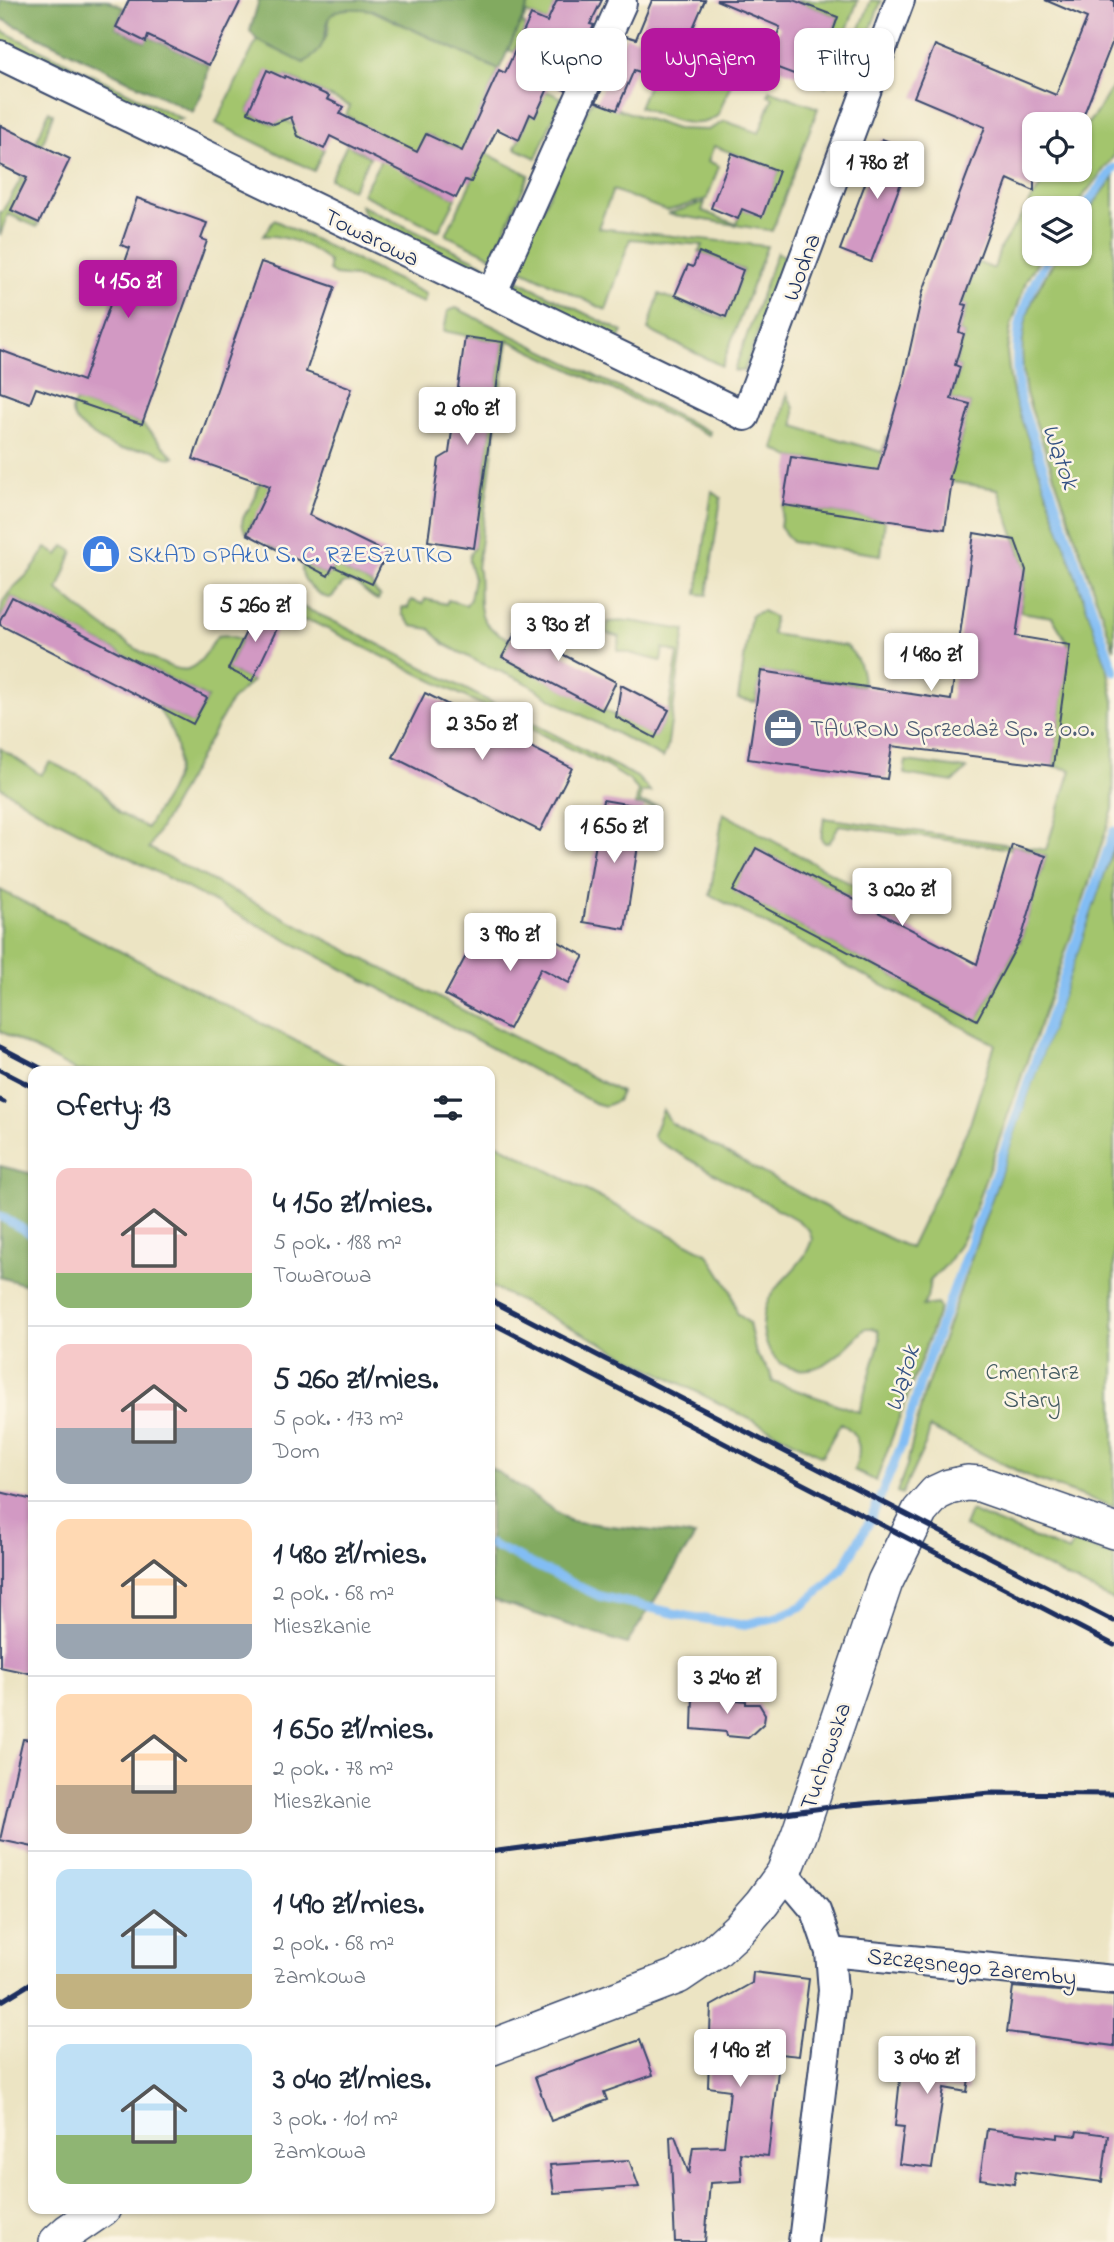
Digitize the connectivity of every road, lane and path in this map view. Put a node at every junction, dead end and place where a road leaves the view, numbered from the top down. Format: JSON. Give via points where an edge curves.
{"nodes":[{"id":1,"x":900,"y":0,"type":"edge"},
{"id":2,"x":622,"y":3,"type":"dead end"},
{"id":3,"x":0,"y":55,"type":"edge"},
{"id":4,"x":492,"y":294,"type":"junction"},
{"id":5,"x":745,"y":416,"type":"joint"},
{"id":6,"x":1114,"y":1531,"type":"edge"},
{"id":7,"x":784,"y":1873,"type":"junction"},
{"id":8,"x":830,"y":1952,"type":"junction"},
{"id":9,"x":1114,"y":1980,"type":"edge"},
{"id":10,"x":495,"y":2046,"type":"edge"},
{"id":11,"x":94,"y":2214,"type":"edge"},
{"id":12,"x":57,"y":2242,"type":"edge"},
{"id":13,"x":803,"y":2242,"type":"edge"}],
"edges":[{"from":1,"to":5,"type":"street","name":"Wodna"},
{"from":2,"to":4,"type":"street"},
{"from":3,"to":4,"type":"street","name":"Towarowa"},
{"from":4,"to":5,"type":"street","name":"Towarowa"},
{"from":6,"to":7,"type":"street","name":"Tuchowska","via":[[980,1484],[957,1484],[929,1499],[885,1582]]},
{"from":7,"to":8,"type":"street","via":[[817,1911]]},
{"from":7,"to":10,"type":"street","name":"Tuchowska","via":[[740,1928],[678,1976]]},
{"from":8,"to":9,"type":"street","name":"Szczęsnego Zaremby"},
{"from":8,"to":13,"type":"street","via":[[833,1991]]},
{"from":11,"to":12,"type":"street"}]}
